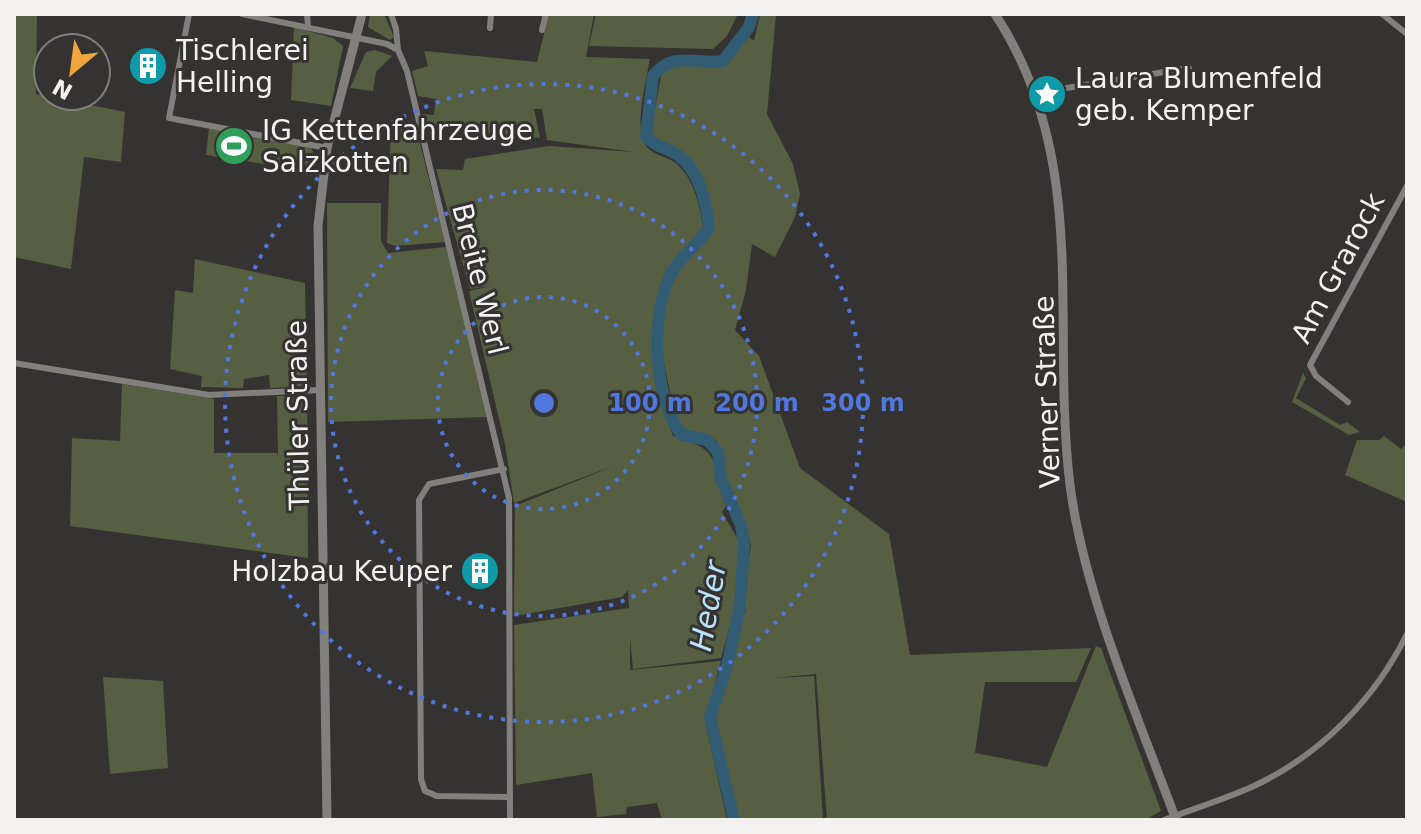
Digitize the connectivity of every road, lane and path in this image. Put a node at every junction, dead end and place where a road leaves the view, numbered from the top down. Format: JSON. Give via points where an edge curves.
{"nodes":[{"id":1,"x":189,"y":14,"type":"edge"},
{"id":2,"x":242,"y":14,"type":"edge"},
{"id":3,"x":307,"y":14,"type":"edge"},
{"id":4,"x":362,"y":14,"type":"edge"},
{"id":5,"x":391,"y":14,"type":"edge"},
{"id":6,"x":491,"y":14,"type":"edge"},
{"id":7,"x":546,"y":14,"type":"edge"},
{"id":8,"x":995,"y":14,"type":"edge"},
{"id":9,"x":1382,"y":14,"type":"edge"},
{"id":10,"x":308,"y":26,"type":"junction"},
{"id":11,"x":490,"y":28,"type":"dead end"},
{"id":12,"x":542,"y":30,"type":"dead end"},
{"id":13,"x":1407,"y":34,"type":"edge"},
{"id":14,"x":357,"y":37,"type":"junction"},
{"id":15,"x":398,"y":50,"type":"junction"},
{"id":16,"x":1189,"y":68,"type":"dead end"},
{"id":17,"x":1036,"y":93,"type":"junction"},
{"id":18,"x":327,"y":148,"type":"junction"},
{"id":19,"x":1407,"y":186,"type":"edge"},
{"id":20,"x":14,"y":363,"type":"edge"},
{"id":21,"x":319,"y":390,"type":"junction"},
{"id":22,"x":1348,"y":402,"type":"dead end"},
{"id":23,"x":504,"y":469,"type":"junction"},
{"id":24,"x":1407,"y":634,"type":"edge"},
{"id":25,"x":509,"y":797,"type":"junction"},
{"id":26,"x":1175,"y":818,"type":"edge"},
{"id":27,"x":327,"y":820,"type":"edge"},
{"id":28,"x":510,"y":820,"type":"edge"},
{"id":29,"x":1164,"y":820,"type":"edge"}],
"edges":[{"from":1,"to":18,"type":"street","via":[[169,118]]},
{"from":2,"to":10,"type":"street"},
{"from":3,"to":10,"type":"street"},
{"from":4,"to":14,"type":"main road","name":"Thüler Straße"},
{"from":5,"to":15,"type":"street","name":"Breite Werl"},
{"from":6,"to":11,"type":"street"},
{"from":7,"to":12,"type":"street"},
{"from":8,"to":17,"type":"main road","name":"Verner Straße"},
{"from":9,"to":13,"type":"street"},
{"from":10,"to":14,"type":"street"},
{"from":14,"to":15,"type":"street"},
{"from":14,"to":18,"type":"main road","name":"Thüler Straße"},
{"from":15,"to":23,"type":"street","name":"Breite Werl"},
{"from":16,"to":17,"type":"street"},
{"from":17,"to":26,"type":"main road","name":"Verner Straße","via":[[1049,134],[1063,226],[1065,427],[1080,537]]},
{"from":18,"to":21,"type":"main road","name":"Thüler Straße","via":[[318,226]]},
{"from":19,"to":22,"type":"street","name":"Am Grarock","via":[[1310,365]]},
{"from":20,"to":21,"type":"street","via":[[209,395]]},
{"from":21,"to":27,"type":"main road","name":"Thüler Straße"},
{"from":23,"to":25,"type":"street","name":"Breite Werl","via":[[509,498]]},
{"from":23,"to":25,"type":"street","via":[[429,484],[419,500],[421,779],[425,791],[437,796]]},
{"from":24,"to":26,"type":"street","via":[[1373,689],[1313,750],[1254,786]]},
{"from":25,"to":28,"type":"street","name":"Breite Werl"},
{"from":26,"to":29,"type":"street"}]}
